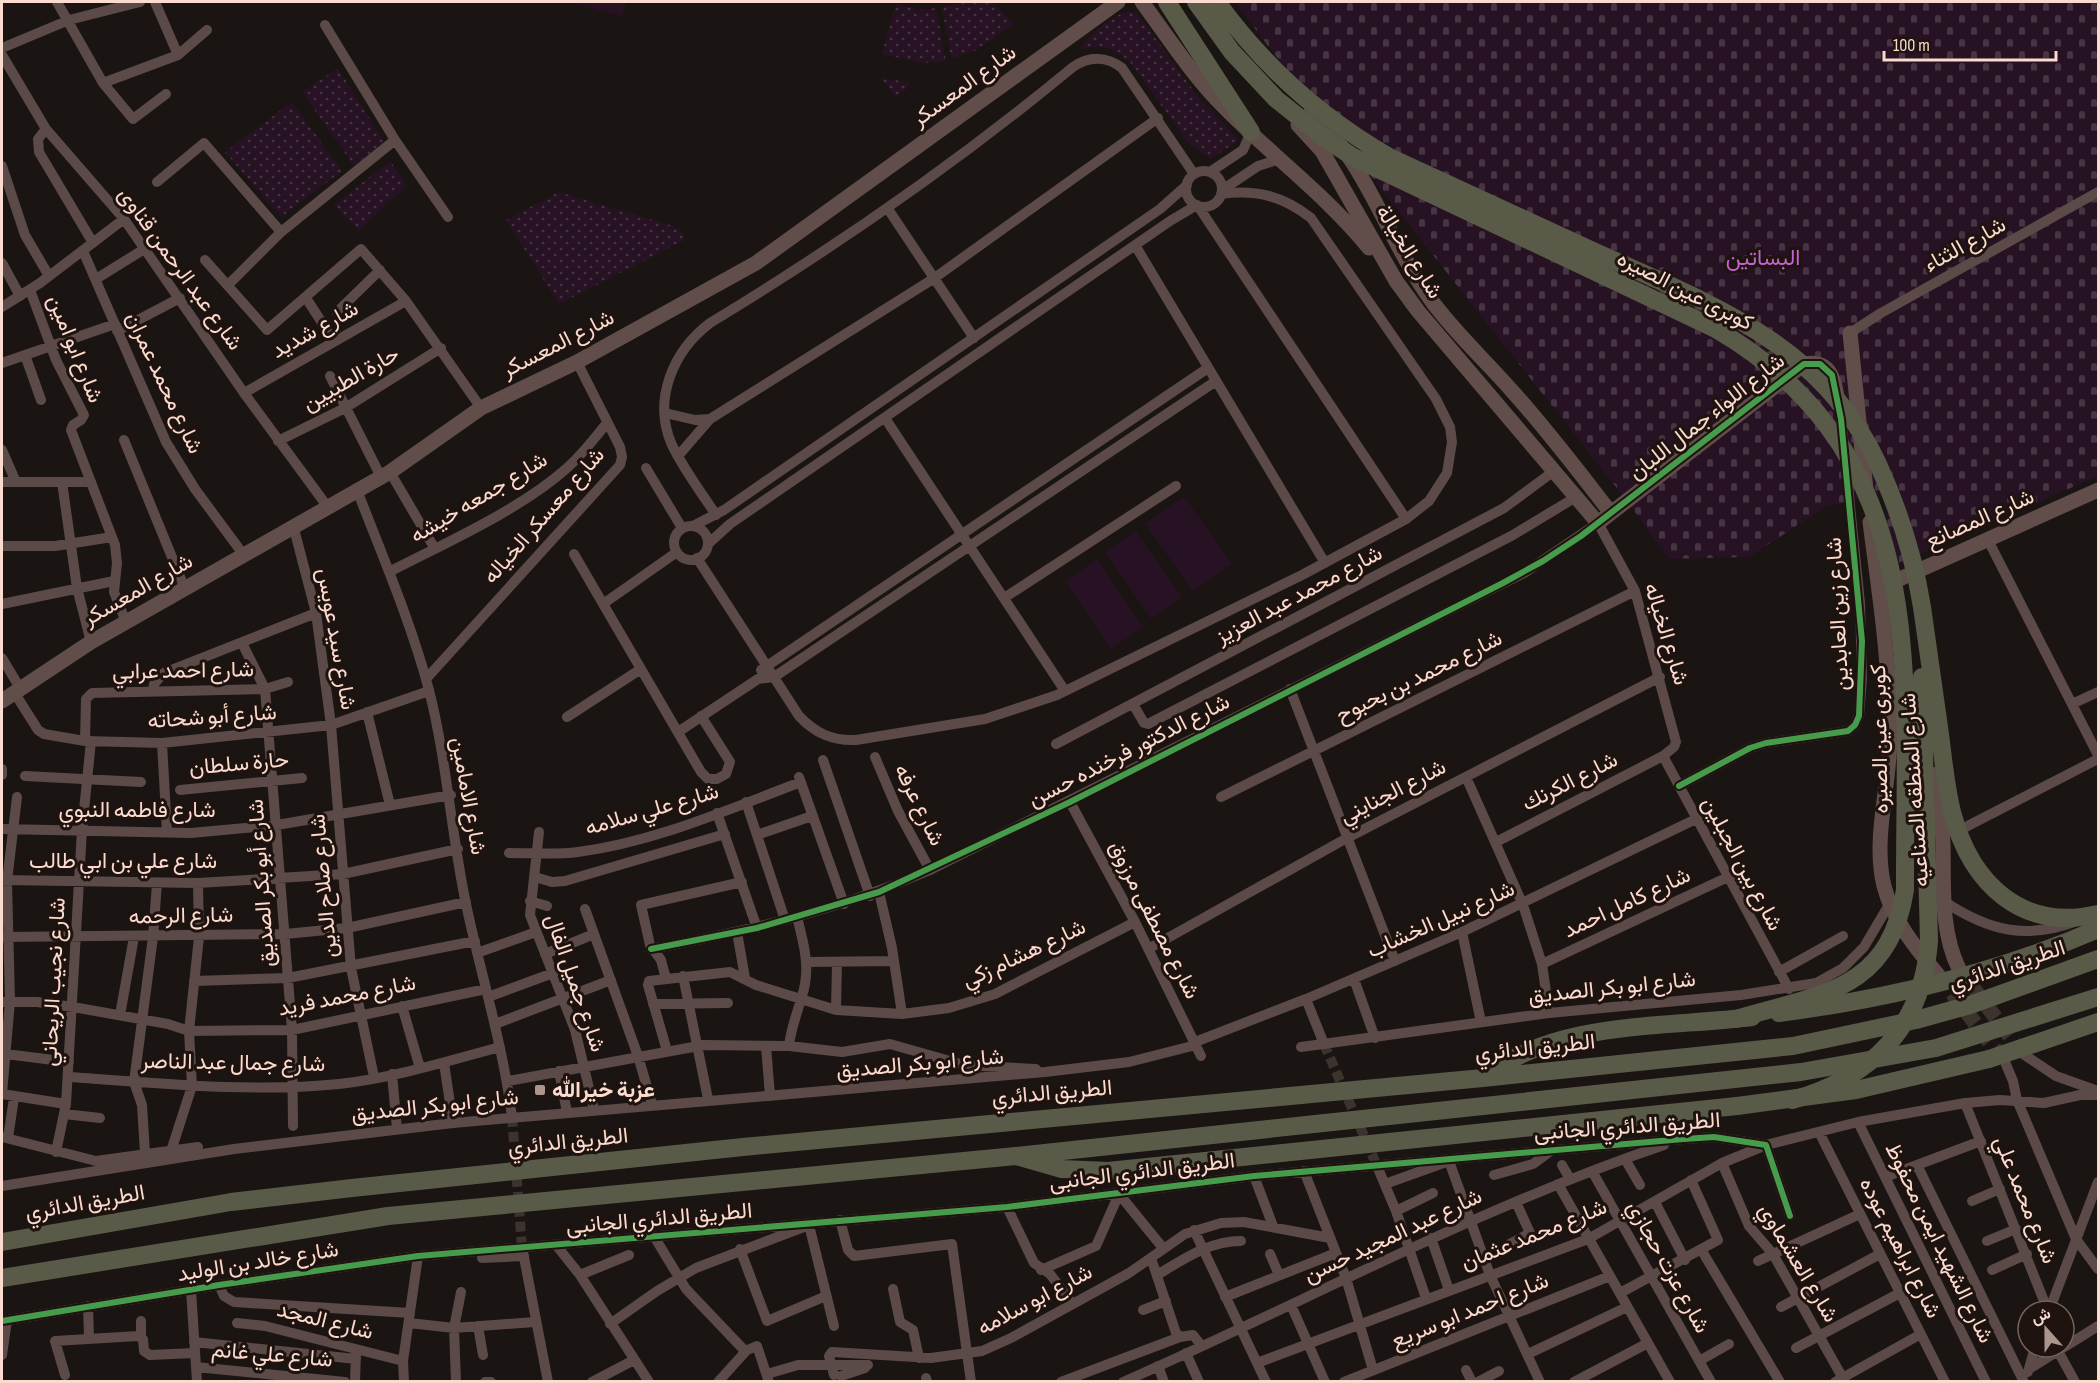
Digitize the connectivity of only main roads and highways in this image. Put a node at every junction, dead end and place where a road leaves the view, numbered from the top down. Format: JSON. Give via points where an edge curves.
{"nodes":[{"id":1,"x":1167,"y":2,"type":"edge"},
{"id":2,"x":1196,"y":2,"type":"edge"},
{"id":3,"x":1217,"y":2,"type":"edge"},
{"id":4,"x":1251,"y":132,"type":"road end"},
{"id":5,"x":1922,"y":606,"type":"junction"},
{"id":6,"x":2098,"y":913,"type":"edge"},
{"id":7,"x":2098,"y":929,"type":"edge"},
{"id":8,"x":2098,"y":959,"type":"edge"},
{"id":9,"x":2098,"y":997,"type":"edge"},
{"id":10,"x":1736,"y":1018,"type":"junction"},
{"id":11,"x":2098,"y":1022,"type":"edge"},
{"id":12,"x":1483,"y":1078,"type":"junction"},
{"id":13,"x":1792,"y":1100,"type":"junction"},
{"id":14,"x":1016,"y":1156,"type":"junction"},
{"id":15,"x":2,"y":1242,"type":"edge"},
{"id":16,"x":2,"y":1278,"type":"edge"}],
"edges":[{"from":1,"to":4,"type":"highway"},
{"from":2,"to":10,"type":"highway","name":"كوبرى عين الصيره","bridge":true,"via":[[1253,76],[1326,139],[1381,173],[1740,343],[1785,377],[1807,400],[1856,469],[1888,552],[1902,636],[1905,890],[1902,911],[1884,950],[1854,980],[1814,997]]},
{"from":3,"to":5,"type":"highway","name":"كوبرى عين الصيره","bridge":true,"via":[[1288,85],[1363,142],[1723,310],[1801,362],[1843,407],[1876,460],[1901,517]]},
{"from":5,"to":6,"type":"highway","name":"كوبرى عين الصيره","bridge":true,"via":[[1945,776],[1953,814],[1967,850],[1987,883],[2026,911],[2073,920]]},
{"from":5,"to":13,"type":"highway","bridge":true,"via":[[1927,966],[1910,1013],[1880,1053],[1839,1083]]},
{"from":7,"to":10,"type":"highway","via":[[2015,959],[1910,988],[1820,1007]]},
{"from":8,"to":12,"type":"highway","name":"الطريق الدائري","via":[[1970,1005],[1793,1046]]},
{"from":9,"to":14,"type":"highway","via":[[1936,1048],[1812,1071]]},
{"from":10,"to":12,"type":"highway","via":[[1620,1029],[1573,1038],[1504,1061]]},
{"from":11,"to":13,"type":"highway","bridge":true,"via":[[1945,1071]]},
{"from":12,"to":15,"type":"highway","name":"الطريق الدائري","via":[[341,1189],[231,1202]]},
{"from":13,"to":14,"type":"highway","bridge":true,"via":[[1125,1170],[1062,1169]]},
{"from":14,"to":16,"type":"highway","via":[[388,1216]]}]}
